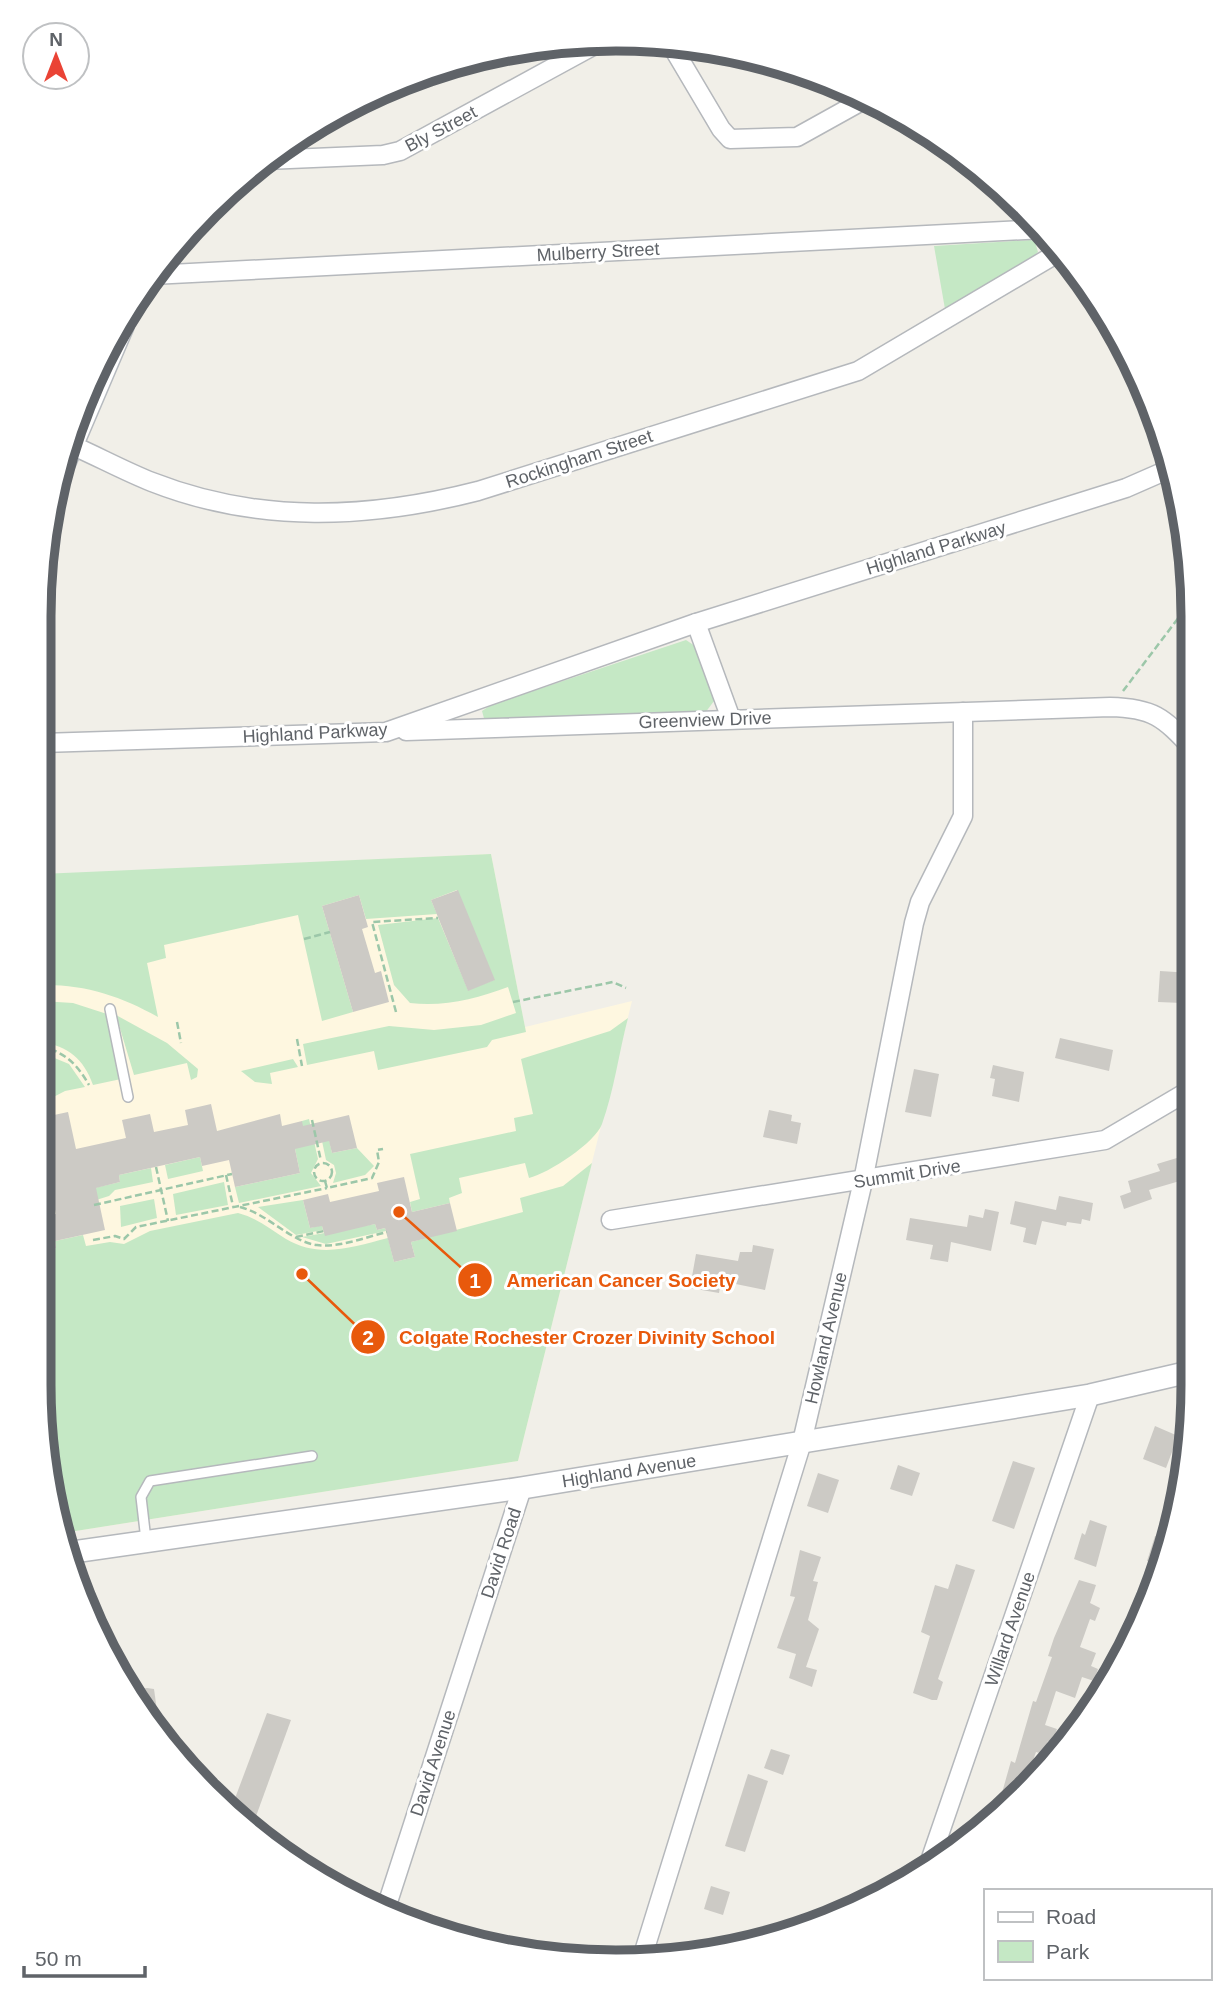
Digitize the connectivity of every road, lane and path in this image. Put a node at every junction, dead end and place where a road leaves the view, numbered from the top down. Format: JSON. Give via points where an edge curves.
{"nodes":[{"id":1,"x":580,"y":52,"type":"edge"},
{"id":2,"x":677,"y":55,"type":"edge"},
{"id":3,"x":856,"y":104,"type":"edge"},
{"id":4,"x":284,"y":159,"type":"edge"},
{"id":5,"x":1029,"y":230,"type":"edge"},
{"id":6,"x":1052,"y":257,"type":"edge"},
{"id":7,"x":166,"y":274,"type":"edge"},
{"id":8,"x":75,"y":453,"type":"edge"},
{"id":9,"x":1162,"y":472,"type":"edge"},
{"id":10,"x":1181,"y":614,"type":"edge"},
{"id":11,"x":696,"y":623,"type":"junction"},
{"id":12,"x":1110,"y":707,"type":"junction"},
{"id":13,"x":963,"y":712,"type":"junction"},
{"id":14,"x":731,"y":719,"type":"junction"},
{"id":15,"x":386,"y":732,"type":"junction"},
{"id":16,"x":1181,"y":736,"type":"edge"},
{"id":17,"x":51,"y":743,"type":"edge"},
{"id":18,"x":438,"y":918,"type":"dead end"},
{"id":19,"x":330,"y":932,"type":"dead end"},
{"id":20,"x":304,"y":939,"type":"dead end"},
{"id":21,"x":626,"y":988,"type":"dead end"},
{"id":22,"x":513,"y":1002,"type":"dead end"},
{"id":23,"x":110,"y":1009,"type":"dead end"},
{"id":24,"x":396,"y":1012,"type":"dead end"},
{"id":25,"x":177,"y":1022,"type":"dead end"},
{"id":26,"x":297,"y":1040,"type":"dead end"},
{"id":27,"x":181,"y":1043,"type":"dead end"},
{"id":28,"x":51,"y":1049,"type":"edge"},
{"id":29,"x":302,"y":1066,"type":"dead end"},
{"id":30,"x":89,"y":1086,"type":"dead end"},
{"id":31,"x":1181,"y":1095,"type":"edge"},
{"id":32,"x":128,"y":1097,"type":"dead end"},
{"id":33,"x":312,"y":1120,"type":"dead end"},
{"id":34,"x":383,"y":1149,"type":"dead end"},
{"id":35,"x":321,"y":1162,"type":"junction"},
{"id":36,"x":156,"y":1167,"type":"dead end"},
{"id":37,"x":232,"y":1174,"type":"dead end"},
{"id":38,"x":226,"y":1175,"type":"junction"},
{"id":39,"x":326,"y":1181,"type":"junction"},
{"id":40,"x":863,"y":1181,"type":"junction"},
{"id":41,"x":327,"y":1188,"type":"junction"},
{"id":42,"x":161,"y":1190,"type":"junction"},
{"id":43,"x":93,"y":1205,"type":"dead end"},
{"id":44,"x":235,"y":1207,"type":"junction"},
{"id":45,"x":611,"y":1220,"type":"dead end"},
{"id":46,"x":168,"y":1221,"type":"junction"},
{"id":47,"x":324,"y":1231,"type":"dead end"},
{"id":48,"x":387,"y":1232,"type":"dead end"},
{"id":49,"x":296,"y":1237,"type":"junction"},
{"id":50,"x":93,"y":1240,"type":"dead end"},
{"id":51,"x":1181,"y":1374,"type":"edge"},
{"id":52,"x":1090,"y":1395,"type":"junction"},
{"id":53,"x":802,"y":1443,"type":"junction"},
{"id":54,"x":312,"y":1456,"type":"dead end"},
{"id":55,"x":522,"y":1488,"type":"junction"},
{"id":56,"x":146,"y":1542,"type":"junction"},
{"id":57,"x":76,"y":1552,"type":"edge"},
{"id":58,"x":480,"y":1618,"type":"joint"},
{"id":59,"x":933,"y":1853,"type":"edge"},
{"id":60,"x":388,"y":1902,"type":"edge"},
{"id":61,"x":645,"y":1949,"type":"edge"}],
"edges":[{"from":1,"to":4,"type":"street","name":"Bly Street","via":[[400,151]]},
{"from":2,"to":3,"type":"street","via":[[730,139],[797,137]]},
{"from":5,"to":7,"type":"street","name":"Mulberry Street"},
{"from":6,"to":8,"type":"street","name":"Rockingham Street","via":[[858,371],[427,504],[326,515],[234,505]]},
{"from":9,"to":11,"type":"street","name":"Highland Parkway","via":[[1126,488]]},
{"from":10,"to":12,"type":"path"},
{"from":11,"to":14,"type":"street"},
{"from":11,"to":15,"type":"street","name":"Highland Parkway"},
{"from":12,"to":13,"type":"street","name":"Greenview Drive"},
{"from":12,"to":16,"type":"street","via":[[1154,713]]},
{"from":13,"to":14,"type":"street","name":"Greenview Drive"},
{"from":13,"to":40,"type":"street","name":"Howland Avenue","via":[[963,816],[914,923]]},
{"from":14,"to":15,"type":"street","name":"Greenview Drive"},
{"from":15,"to":17,"type":"street","name":"Highland Parkway"},
{"from":18,"to":24,"type":"path","via":[[372,922]]},
{"from":19,"to":20,"type":"path"},
{"from":21,"to":22,"type":"path","via":[[613,982]]},
{"from":23,"to":32,"type":"lane"},
{"from":25,"to":27,"type":"path"},
{"from":26,"to":29,"type":"path"},
{"from":28,"to":30,"type":"path","via":[[77,1063]]},
{"from":31,"to":40,"type":"street","name":"Summit Drive","via":[[1105,1140]]},
{"from":33,"to":35,"type":"path"},
{"from":34,"to":41,"type":"path","via":[[377,1150],[379,1162],[372,1178]]},
{"from":35,"to":39,"type":"path","via":[[315,1175]]},
{"from":35,"to":39,"type":"path","via":[[333,1170]]},
{"from":36,"to":42,"type":"path"},
{"from":37,"to":38,"type":"path"},
{"from":38,"to":42,"type":"path"},
{"from":38,"to":44,"type":"path"},
{"from":39,"to":41,"type":"path"},
{"from":40,"to":45,"type":"street","name":"Summit Drive"},
{"from":40,"to":53,"type":"street","name":"Howland Avenue"},
{"from":41,"to":44,"type":"path"},
{"from":42,"to":43,"type":"path"},
{"from":42,"to":46,"type":"path"},
{"from":44,"to":46,"type":"path"},
{"from":44,"to":49,"type":"path","via":[[256,1211]]},
{"from":46,"to":50,"type":"path","via":[[136,1227],[124,1238]]},
{"from":47,"to":49,"type":"path"},
{"from":48,"to":49,"type":"path","via":[[326,1245]]},
{"from":51,"to":52,"type":"street","name":"Highland Avenue"},
{"from":52,"to":53,"type":"street","name":"Highland Avenue"},
{"from":52,"to":59,"type":"street","name":"Willard Avenue"},
{"from":53,"to":55,"type":"street","name":"Highland Avenue"},
{"from":53,"to":61,"type":"street","name":"Howland Avenue"},
{"from":54,"to":56,"type":"lane","via":[[150,1481],[141,1497]]},
{"from":55,"to":56,"type":"street","name":"Highland Avenue"},
{"from":55,"to":58,"type":"street","name":"David Road"},
{"from":56,"to":57,"type":"street","name":"Highland Avenue"},
{"from":58,"to":60,"type":"street","name":"David Avenue"}]}
